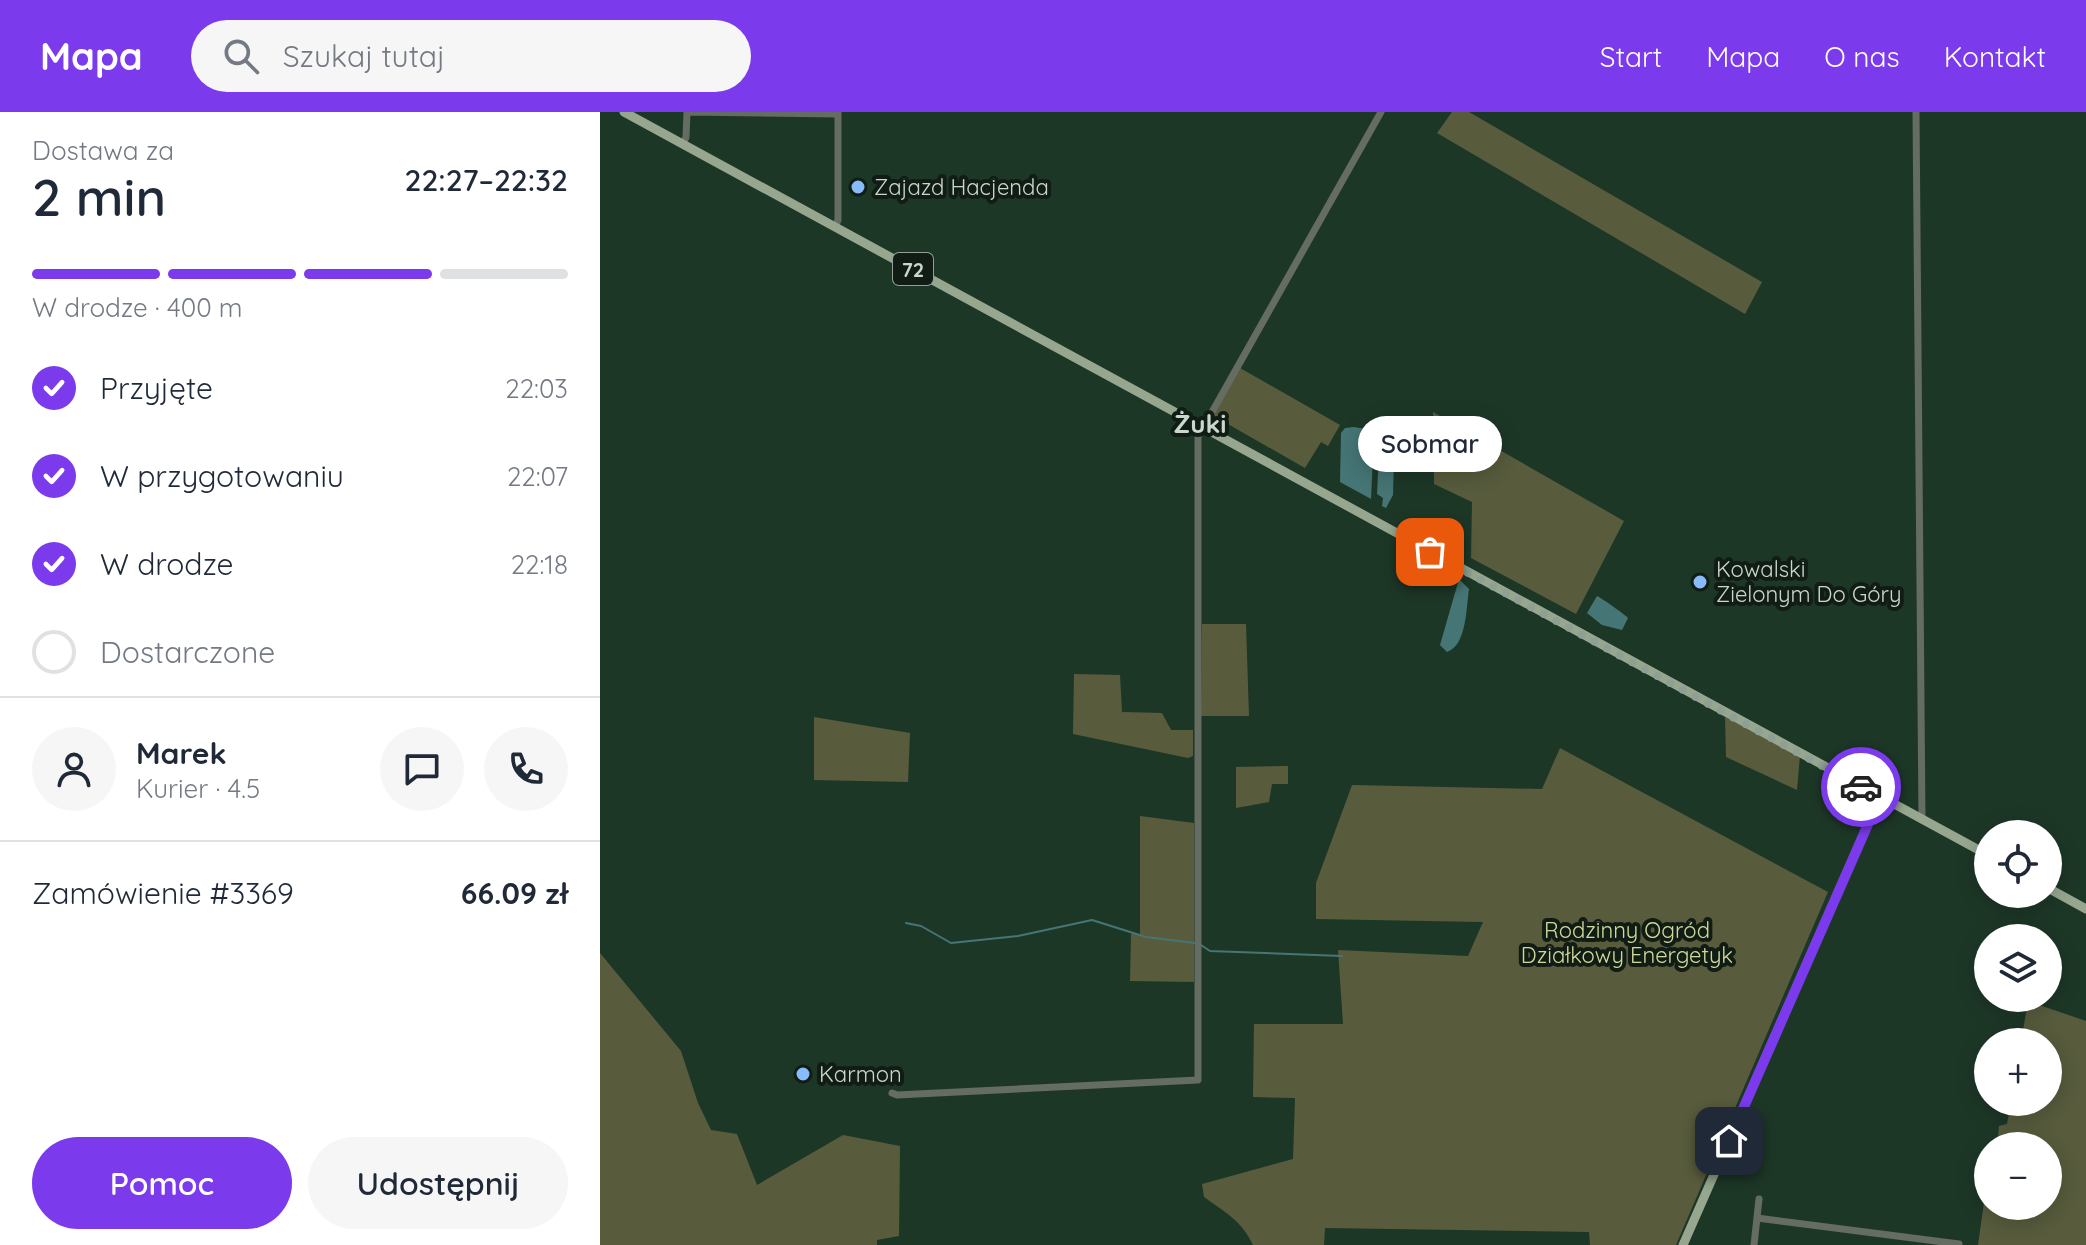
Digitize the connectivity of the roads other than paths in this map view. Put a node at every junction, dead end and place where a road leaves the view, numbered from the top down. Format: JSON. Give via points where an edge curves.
{"nodes":[{"id":1,"x":624,"y":112,"type":"edge"},
{"id":2,"x":761,"y":112,"type":"edge"},
{"id":3,"x":1381,"y":112,"type":"edge"},
{"id":4,"x":1916,"y":112,"type":"edge"},
{"id":5,"x":838,"y":113,"type":"edge"},
{"id":6,"x":683,"y":144,"type":"junction"},
{"id":7,"x":835,"y":227,"type":"junction"},
{"id":8,"x":1202,"y":427,"type":"junction"},
{"id":9,"x":1880,"y":797,"type":"junction"},
{"id":10,"x":1922,"y":820,"type":"junction"},
{"id":11,"x":1974,"y":848,"type":"edge"},
{"id":12,"x":2062,"y":896,"type":"edge"},
{"id":13,"x":2086,"y":909,"type":"edge"},
{"id":14,"x":892,"y":1093,"type":"dead end"},
{"id":15,"x":1759,"y":1199,"type":"dead end"},
{"id":16,"x":1757,"y":1218,"type":"junction"},
{"id":17,"x":1959,"y":1244,"type":"edge"},
{"id":18,"x":1683,"y":1245,"type":"edge"},
{"id":19,"x":1754,"y":1245,"type":"edge"}],
"edges":[{"from":1,"to":6,"type":"main road","number":"72"},
{"from":2,"to":5,"type":"street"},
{"from":2,"to":6,"type":"street","via":[[687,112]]},
{"from":3,"to":8,"type":"street"},
{"from":4,"to":10,"type":"street"},
{"from":5,"to":7,"type":"street"},
{"from":6,"to":7,"type":"main road","number":"72"},
{"from":7,"to":8,"type":"main road","number":"72"},
{"from":8,"to":9,"type":"main road","number":"72"},
{"from":8,"to":14,"type":"street","via":[[1196,545],[1198,1080]]},
{"from":9,"to":10,"type":"main road","number":"72"},
{"from":9,"to":18,"type":"main road"},
{"from":10,"to":11,"type":"main road","number":"72"},
{"from":12,"to":13,"type":"main road"},
{"from":15,"to":16,"type":"street"},
{"from":16,"to":17,"type":"street"},
{"from":16,"to":19,"type":"street"}]}
